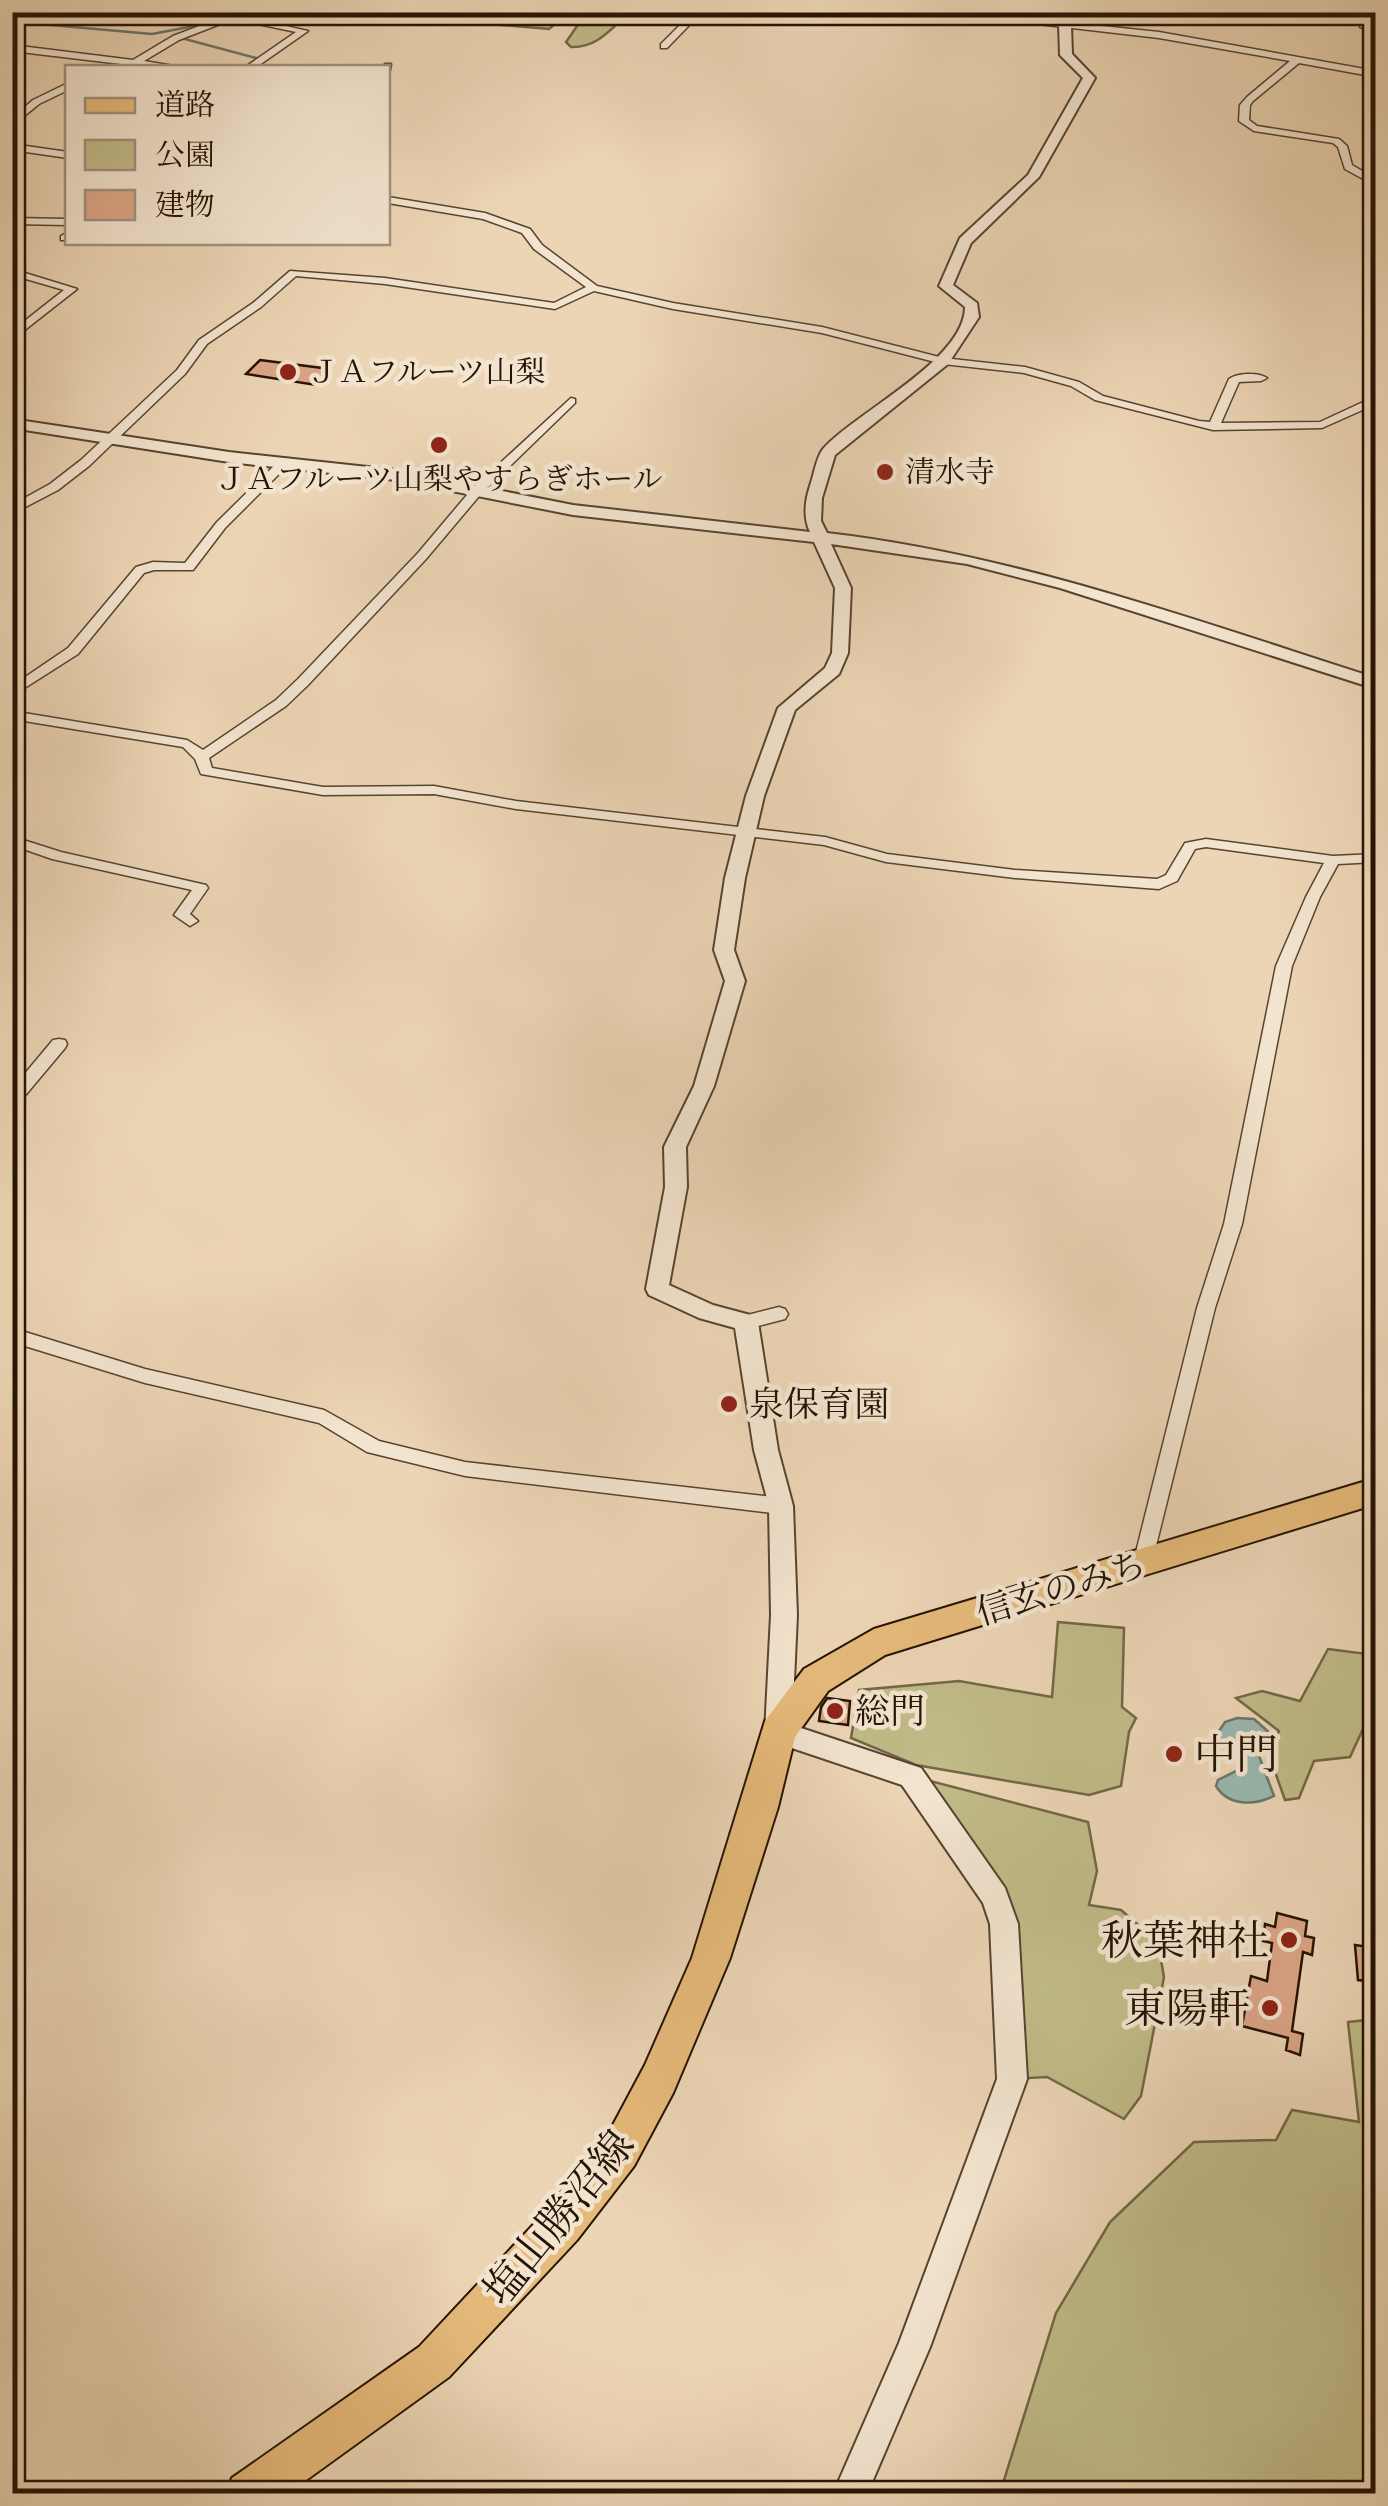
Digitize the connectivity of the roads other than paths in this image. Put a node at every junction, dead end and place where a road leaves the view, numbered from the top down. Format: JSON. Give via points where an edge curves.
{"nodes":[{"id":1,"x":212,"y":12,"type":"edge"},
{"id":2,"x":698,"y":12,"type":"edge"},
{"id":3,"x":868,"y":12,"type":"edge"},
{"id":4,"x":937,"y":12,"type":"edge"},
{"id":5,"x":1055,"y":12,"type":"edge"},
{"id":6,"x":1373,"y":12,"type":"edge"},
{"id":7,"x":236,"y":15,"type":"edge"},
{"id":8,"x":852,"y":22,"type":"dead end"},
{"id":9,"x":1065,"y":25,"type":"junction"},
{"id":10,"x":1376,"y":30,"type":"edge"},
{"id":11,"x":664,"y":46,"type":"dead end"},
{"id":12,"x":12,"y":48,"type":"edge"},
{"id":13,"x":1298,"y":59,"type":"junction"},
{"id":14,"x":1376,"y":62,"type":"edge"},
{"id":15,"x":131,"y":65,"type":"edge"},
{"id":16,"x":253,"y":65,"type":"edge"},
{"id":17,"x":1372,"y":73,"type":"edge"},
{"id":18,"x":65,"y":88,"type":"edge"},
{"id":19,"x":12,"y":123,"type":"edge"},
{"id":20,"x":12,"y":147,"type":"edge"},
{"id":21,"x":65,"y":155,"type":"edge"},
{"id":22,"x":1376,"y":183,"type":"edge"},
{"id":23,"x":390,"y":200,"type":"edge"},
{"id":24,"x":12,"y":221,"type":"edge"},
{"id":25,"x":65,"y":222,"type":"edge"},
{"id":26,"x":12,"y":272,"type":"edge"},
{"id":27,"x":593,"y":288,"type":"junction"},
{"id":28,"x":12,"y":337,"type":"edge"},
{"id":29,"x":943,"y":361,"type":"junction"},
{"id":30,"x":1260,"y":378,"type":"dead end"},
{"id":31,"x":1376,"y":399,"type":"edge"},
{"id":32,"x":571,"y":401,"type":"dead end"},
{"id":33,"x":12,"y":423,"type":"edge"},
{"id":34,"x":1213,"y":427,"type":"junction"},
{"id":35,"x":110,"y":439,"type":"junction"},
{"id":36,"x":284,"y":463,"type":"junction"},
{"id":37,"x":476,"y":492,"type":"junction"},
{"id":38,"x":12,"y":510,"type":"edge"},
{"id":39,"x":820,"y":538,"type":"junction"},
{"id":40,"x":1376,"y":684,"type":"edge"},
{"id":41,"x":12,"y":692,"type":"edge"},
{"id":42,"x":12,"y":715,"type":"edge"},
{"id":43,"x":202,"y":758,"type":"junction"},
{"id":44,"x":746,"y":833,"type":"junction"},
{"id":45,"x":17,"y":842,"type":"dead end"},
{"id":46,"x":1376,"y":858,"type":"edge"},
{"id":47,"x":1333,"y":860,"type":"junction"},
{"id":48,"x":190,"y":921,"type":"dead end"},
{"id":49,"x":59,"y":1044,"type":"dead end"},
{"id":50,"x":12,"y":1100,"type":"edge"},
{"id":51,"x":779,"y":1314,"type":"dead end"},
{"id":52,"x":746,"y":1322,"type":"junction"},
{"id":53,"x":12,"y":1335,"type":"edge"},
{"id":54,"x":1376,"y":1491,"type":"edge"},
{"id":55,"x":781,"y":1506,"type":"junction"},
{"id":56,"x":1143,"y":1564,"type":"junction"},
{"id":57,"x":778,"y":1732,"type":"junction"},
{"id":58,"x":291,"y":2477,"type":"edge"},
{"id":59,"x":248,"y":2494,"type":"edge"},
{"id":60,"x":850,"y":2494,"type":"edge"}],
"edges":[{"from":1,"to":7,"type":"street"},
{"from":2,"to":11,"type":"street"},
{"from":3,"to":8,"type":"street"},
{"from":4,"to":9,"type":"street"},
{"from":5,"to":9,"type":"street"},
{"from":6,"to":10,"type":"street","via":[[1364,28]]},
{"from":7,"to":15,"type":"street","via":[[176,38]]},
{"from":7,"to":16,"type":"street","via":[[304,31]]},
{"from":9,"to":13,"type":"street"},
{"from":9,"to":29,"type":"street","via":[[1066,55],[1088,78],[1033,177],[965,241],[946,286],[974,311]]},
{"from":12,"to":15,"type":"street"},
{"from":13,"to":17,"type":"street"},
{"from":13,"to":22,"type":"street","via":[[1250,99],[1244,122],[1336,141],[1348,167]]},
{"from":14,"to":17,"type":"street"},
{"from":18,"to":19,"type":"street"},
{"from":20,"to":21,"type":"street"},
{"from":23,"to":27,"type":"street","via":[[485,216],[526,231]]},
{"from":24,"to":25,"type":"street"},
{"from":26,"to":28,"type":"street","via":[[72,288]]},
{"from":27,"to":29,"type":"street","via":[[822,330]]},
{"from":27,"to":35,"type":"street","via":[[555,306],[294,273],[203,342]]},
{"from":29,"to":34,"type":"street","via":[[1025,370],[1099,398]]},
{"from":29,"to":39,"type":"street","via":[[828,454],[814,498]]},
{"from":30,"to":34,"type":"street","via":[[1234,379]]},
{"from":31,"to":34,"type":"street","via":[[1322,425]]},
{"from":32,"to":37,"type":"street"},
{"from":33,"to":35,"type":"street"},
{"from":35,"to":36,"type":"street"},
{"from":35,"to":38,"type":"street","via":[[54,487]]},
{"from":36,"to":37,"type":"street"},
{"from":36,"to":41,"type":"street","via":[[188,567],[140,570],[73,651]]},
{"from":37,"to":39,"type":"street","via":[[654,522]]},
{"from":37,"to":43,"type":"street","via":[[281,703]]},
{"from":39,"to":40,"type":"street","via":[[968,559],[1066,584]]},
{"from":39,"to":44,"type":"street","via":[[843,588],[840,653],[832,670],[780,721]]},
{"from":42,"to":43,"type":"street","via":[[187,744]]},
{"from":43,"to":44,"type":"street","via":[[206,772],[311,790],[434,790]]},
{"from":44,"to":47,"type":"street","via":[[1014,874],[1159,884],[1172,878],[1190,846],[1206,842]]},
{"from":44,"to":52,"type":"street","via":[[724,950],[735,982],[704,1086],[675,1147],[676,1187],[657,1290]]},
{"from":45,"to":48,"type":"street","via":[[200,888],[182,914]]},
{"from":46,"to":47,"type":"street"},
{"from":47,"to":56,"type":"street","via":[[1284,966],[1233,1224]]},
{"from":49,"to":50,"type":"street"},
{"from":51,"to":52,"type":"street"},
{"from":52,"to":55,"type":"street"},
{"from":53,"to":55,"type":"street","via":[[144,1376],[324,1417],[374,1447],[464,1470]]},
{"from":54,"to":56,"type":"main road","name":"信玄のみち"},
{"from":55,"to":57,"type":"street"},
{"from":56,"to":57,"type":"main road","name":"信玄のみち","via":[[874,1644],[816,1680]]},
{"from":57,"to":58,"type":"main road","name":"塩山勝沼線","via":[[712,1958],[620,2152],[434,2362]]},
{"from":57,"to":60,"type":"street","via":[[912,1776],[986,1882],[1004,1924],[1012,2079],[914,2346]]},
{"from":58,"to":59,"type":"main road","name":"塩山勝沼線"}]}
